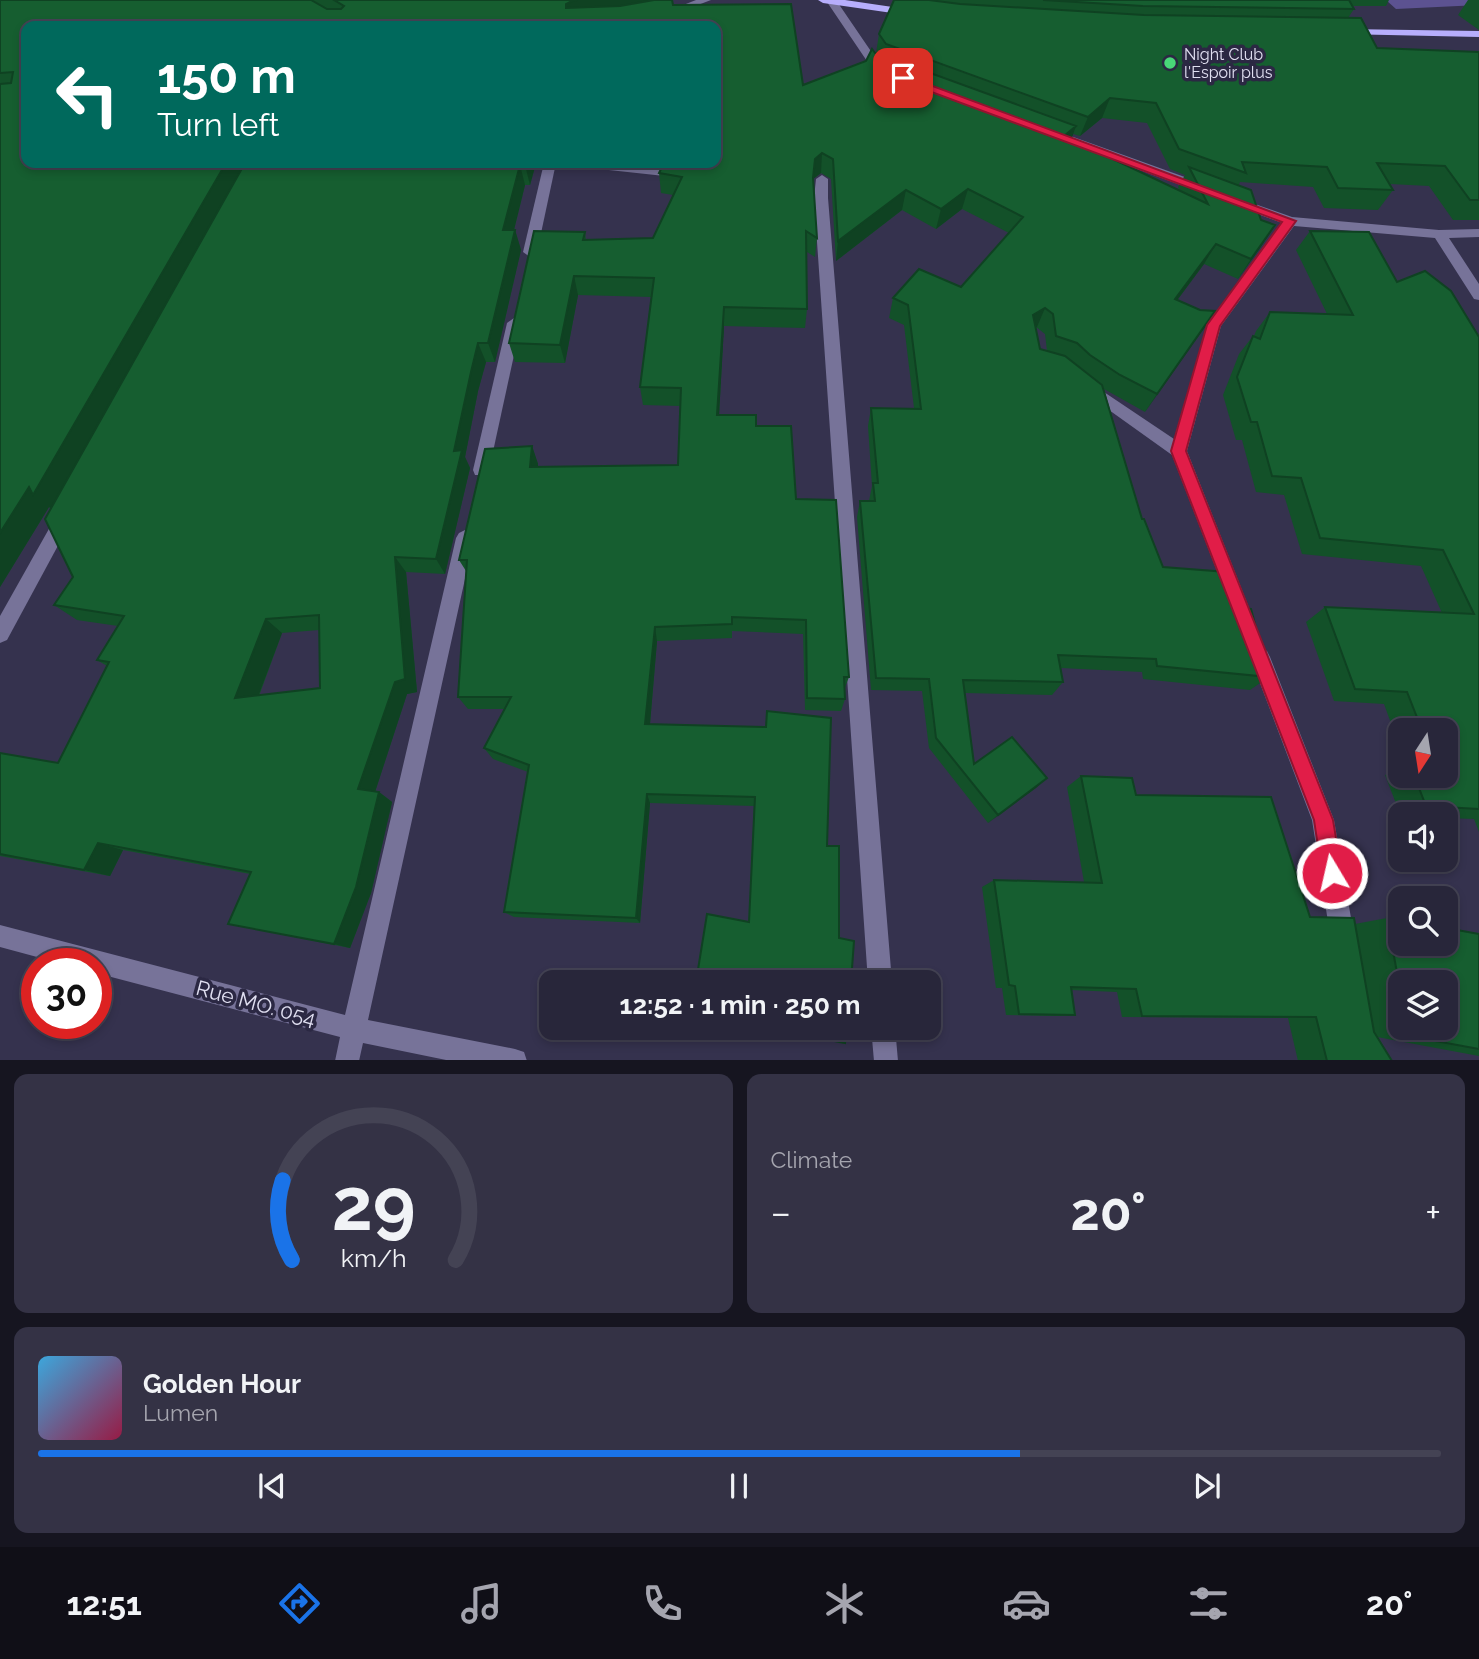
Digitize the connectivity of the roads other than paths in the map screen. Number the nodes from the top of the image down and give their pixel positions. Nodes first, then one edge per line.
1 (706, 0) edge
2 (827, 1) edge
3 (659, 13) edge
4 (928, 15) edge
5 (1328, 32) edge
6 (1479, 34) edge
7 (890, 73) edge
8 (1045, 130) edge
9 (549, 168) edge
10 (625, 168) edge
11 (687, 175) edge
12 (822, 179) dead end
13 (1212, 192) edge
14 (1225, 197) edge
15 (1290, 221) junction
16 (1479, 233) edge
17 (1439, 234) junction
18 (526, 271) edge
19 (1479, 295) edge
20 (520, 298) edge
21 (1074, 380) edge
22 (1178, 451) junction
23 (477, 488) edge
24 (73, 501) edge
25 (471, 515) edge
26 (0, 634) edge
27 (0, 936) edge
28 (1347, 966) edge
29 (879, 970) edge
30 (354, 1029) junction
31 (884, 1040) edge
32 (347, 1060) edge
33 (515, 1060) edge
34 (886, 1060) edge

1 - 3 street
2 - 4 main road
2 - 7 street
5 - 6 main road
8 - 13 street
9 - 18 street
10 - 11 street
12 - 29 street
14 - 15 street
15 - 17 street
15 - 22 street
16 - 17 street
17 - 19 street
20 - 23 street
21 - 22 street
22 - 28 street
24 - 26 street
25 - 30 street
27 - 30 street, Rue MO. 054
30 - 32 street
30 - 33 street, Rue MO. 054
31 - 34 street

